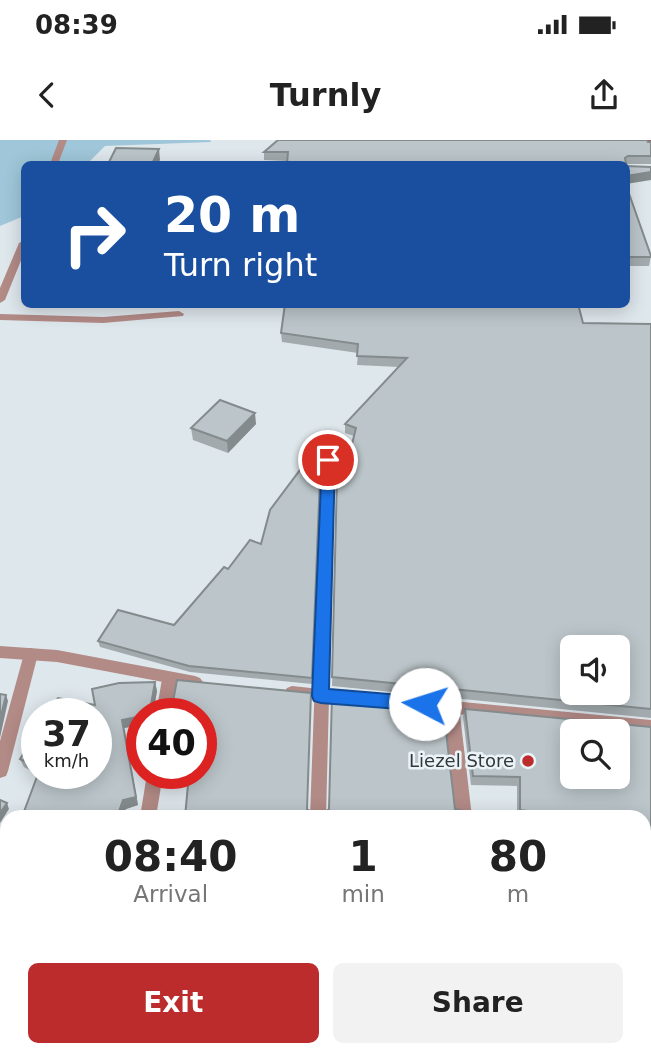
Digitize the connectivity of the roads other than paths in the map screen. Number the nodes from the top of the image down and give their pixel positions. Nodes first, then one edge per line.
1 (63, 140) edge
2 (648, 140) edge
3 (651, 147) edge
4 (55, 161) edge
5 (21, 250) edge
6 (0, 300) edge
7 (179, 314) dead end
8 (0, 317) edge
9 (328, 460) dead end
10 (0, 652) edge
11 (31, 654) junction
12 (170, 679) junction
13 (211, 684) edge
14 (279, 691) edge
15 (321, 696) junction
16 (167, 698) edge
17 (451, 706) junction
18 (651, 727) edge
19 (0, 771) edge
20 (153, 789) edge
21 (149, 810) edge
22 (318, 810) edge
23 (463, 810) edge

1 - 4 street
2 - 3 main road
5 - 6 street
7 - 8 street
9 - 15 street
10 - 11 street
11 - 12 street
11 - 19 street
12 - 13 street
12 - 16 street
14 - 15 street
15 - 17 street
15 - 22 street
17 - 18 street
17 - 23 street
20 - 21 street

